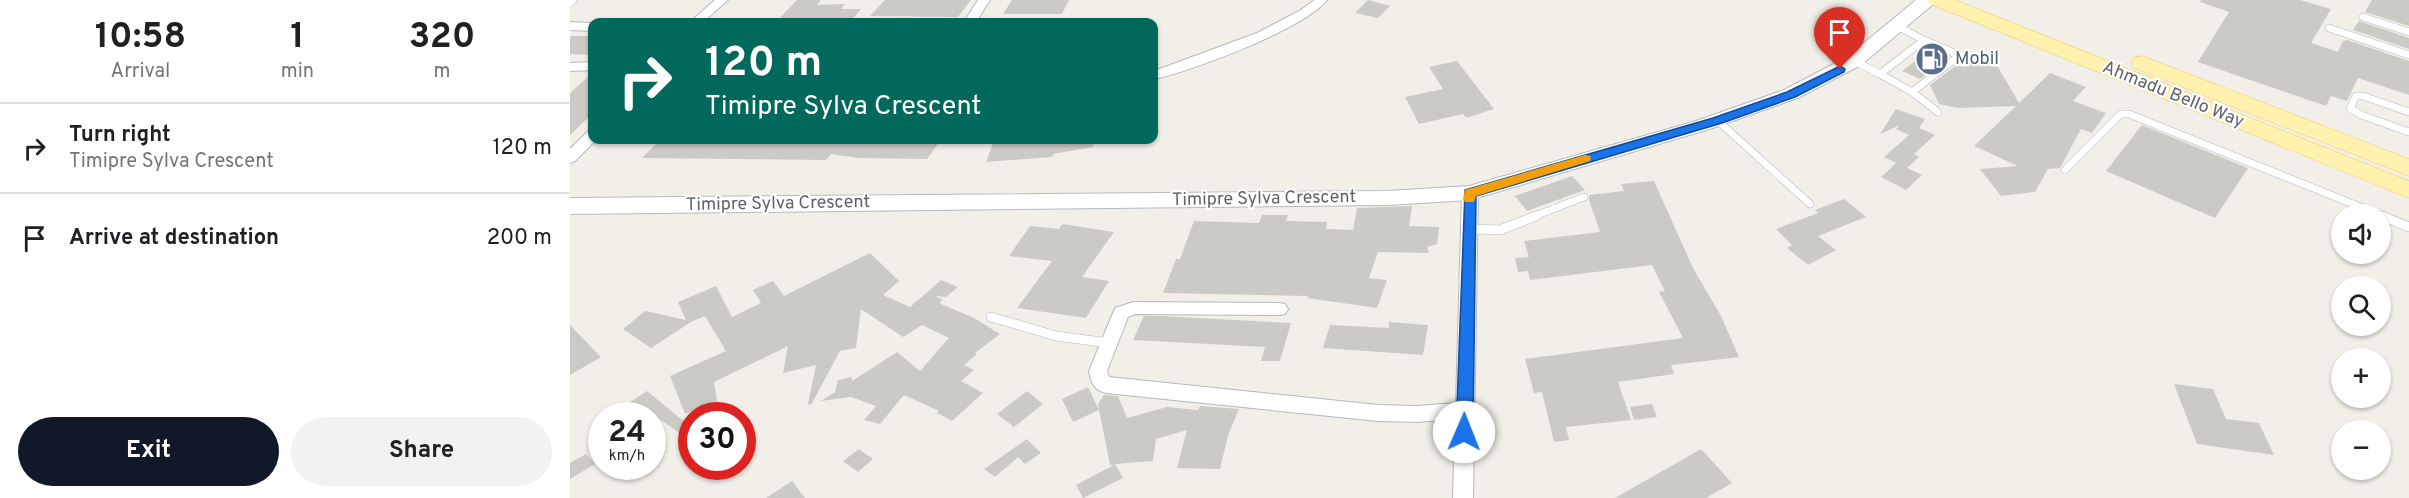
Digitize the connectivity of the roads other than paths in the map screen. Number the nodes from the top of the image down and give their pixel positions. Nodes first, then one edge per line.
1 (722, 0) edge
2 (984, 0) edge
3 (1321, 0) edge
4 (1937, 0) edge
5 (1984, 0) edge
6 (1919, 3) edge
7 (701, 18) edge
8 (973, 18) edge
9 (2363, 18) dead end
10 (570, 26) edge
11 (1897, 26) junction
12 (588, 27) edge
13 (2329, 28) dead end
14 (2409, 32) edge
15 (1924, 40) junction
16 (2409, 55) edge
17 (1854, 61) junction
18 (1158, 74) edge
19 (1880, 74) junction
20 (1912, 92) junction
21 (1938, 112) dead end
22 (2409, 112) edge
23 (1718, 121) junction
24 (2409, 132) edge
25 (588, 139) edge
26 (570, 158) edge
27 (2409, 168) edge
28 (2065, 170) dead end
29 (2409, 190) edge
30 (1470, 193) junction
31 (1584, 197) dead end
32 (1810, 204) dead end
33 (2352, 204) edge
34 (571, 208) edge
35 (2391, 220) edge
36 (1469, 222) junction
37 (2409, 227) edge
38 (1279, 309) dead end
39 (991, 317) dead end
40 (1109, 343) junction
41 (1465, 410) junction
42 (1463, 498) edge

1 - 7 street
2 - 8 street
3 - 18 street
4 - 29 main road, Ahmadu Bello Way
5 - 27 main road, Ahmadu Bello Way
6 - 11 street, Timipre Sylva Crescent
9 - 14 lane
10 - 12 street
11 - 15 lane
11 - 17 street, Timipre Sylva Crescent
13 - 16 lane
15 - 19 lane
15 - 20 lane
17 - 19 lane
17 - 23 street, Timipre Sylva Crescent
19 - 20 lane
20 - 21 lane
22 - 24 lane
23 - 30 street, Timipre Sylva Crescent
23 - 32 lane
25 - 26 street
28 - 33 lane
30 - 34 street, Timipre Sylva Crescent
30 - 36 street
31 - 36 lane
35 - 37 lane
36 - 41 street
38 - 40 street
39 - 40 lane
40 - 41 street
41 - 42 street

